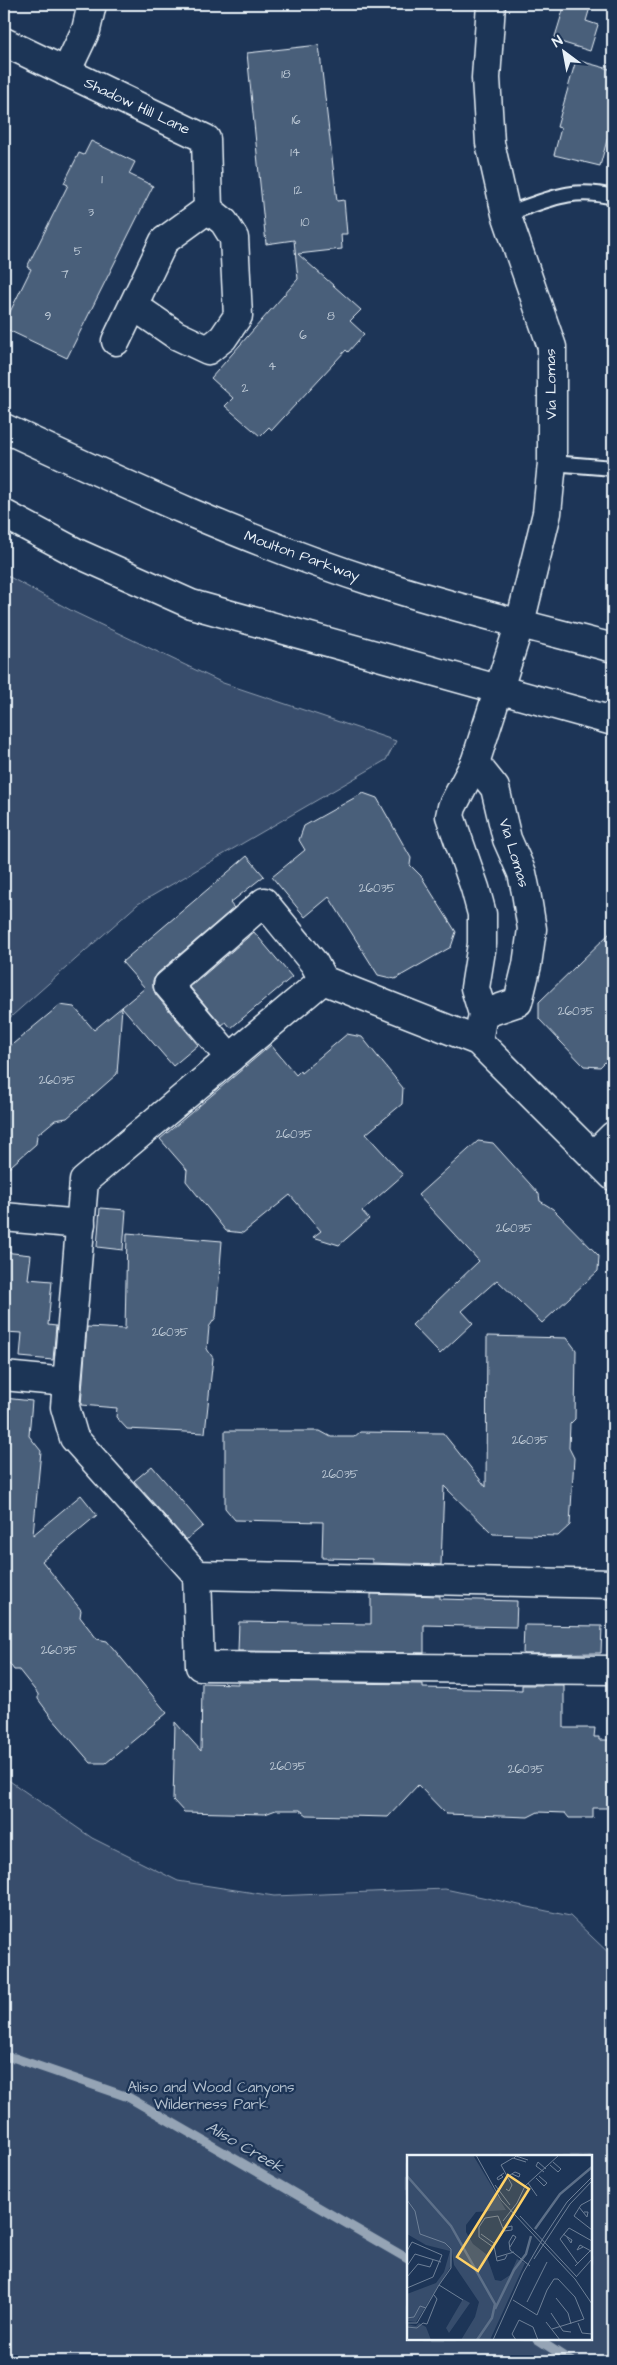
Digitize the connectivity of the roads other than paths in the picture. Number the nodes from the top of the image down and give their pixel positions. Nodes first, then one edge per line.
1 (92, 4) edge
2 (491, 4) edge
3 (4, 42) edge
4 (66, 72) junction
5 (613, 197) edge
6 (208, 210) junction
7 (506, 214) junction
8 (134, 306) junction
9 (116, 341) dead end
10 (4, 428) edge
11 (552, 463) junction
12 (613, 468) edge
13 (4, 514) edge
14 (520, 623) junction
15 (613, 648) edge
16 (499, 689) junction
17 (613, 721) edge
18 (475, 763) junction
19 (322, 980) junction
20 (483, 1014) junction
21 (478, 1041) junction
22 (230, 1058) junction
23 (613, 1136) edge
24 (593, 1156) junction
25 (613, 1176) edge
26 (4, 1217) edge
27 (81, 1224) junction
28 (4, 1376) edge
29 (67, 1382) junction
30 (197, 1575) junction
31 (613, 1584) edge
32 (613, 1670) edge

1 - 4 street
2 - 7 street, Via Lomas
3 - 4 street, Shadow Hill Lane
4 - 6 street, Shadow Hill Lane
5 - 7 lane
6 - 8 street
6 - 8 street
7 - 11 street, Via Lomas
8 - 9 street
10 - 14 street, Moulton Parkway
11 - 12 lane
11 - 14 street, Via Lomas
13 - 16 street
14 - 15 street, Moulton Parkway
14 - 16 street, Via Lomas
16 - 17 street
16 - 18 street, Via Lomas
18 - 20 street, Via Lomas
18 - 20 street, Via Lomas
19 - 21 street
19 - 22 street
19 - 22 street
20 - 21 street, Via Lomas
21 - 24 street
22 - 27 street
23 - 24 street
24 - 25 street
26 - 27 street
27 - 29 street
28 - 29 street
29 - 30 street
30 - 31 street
30 - 32 street

